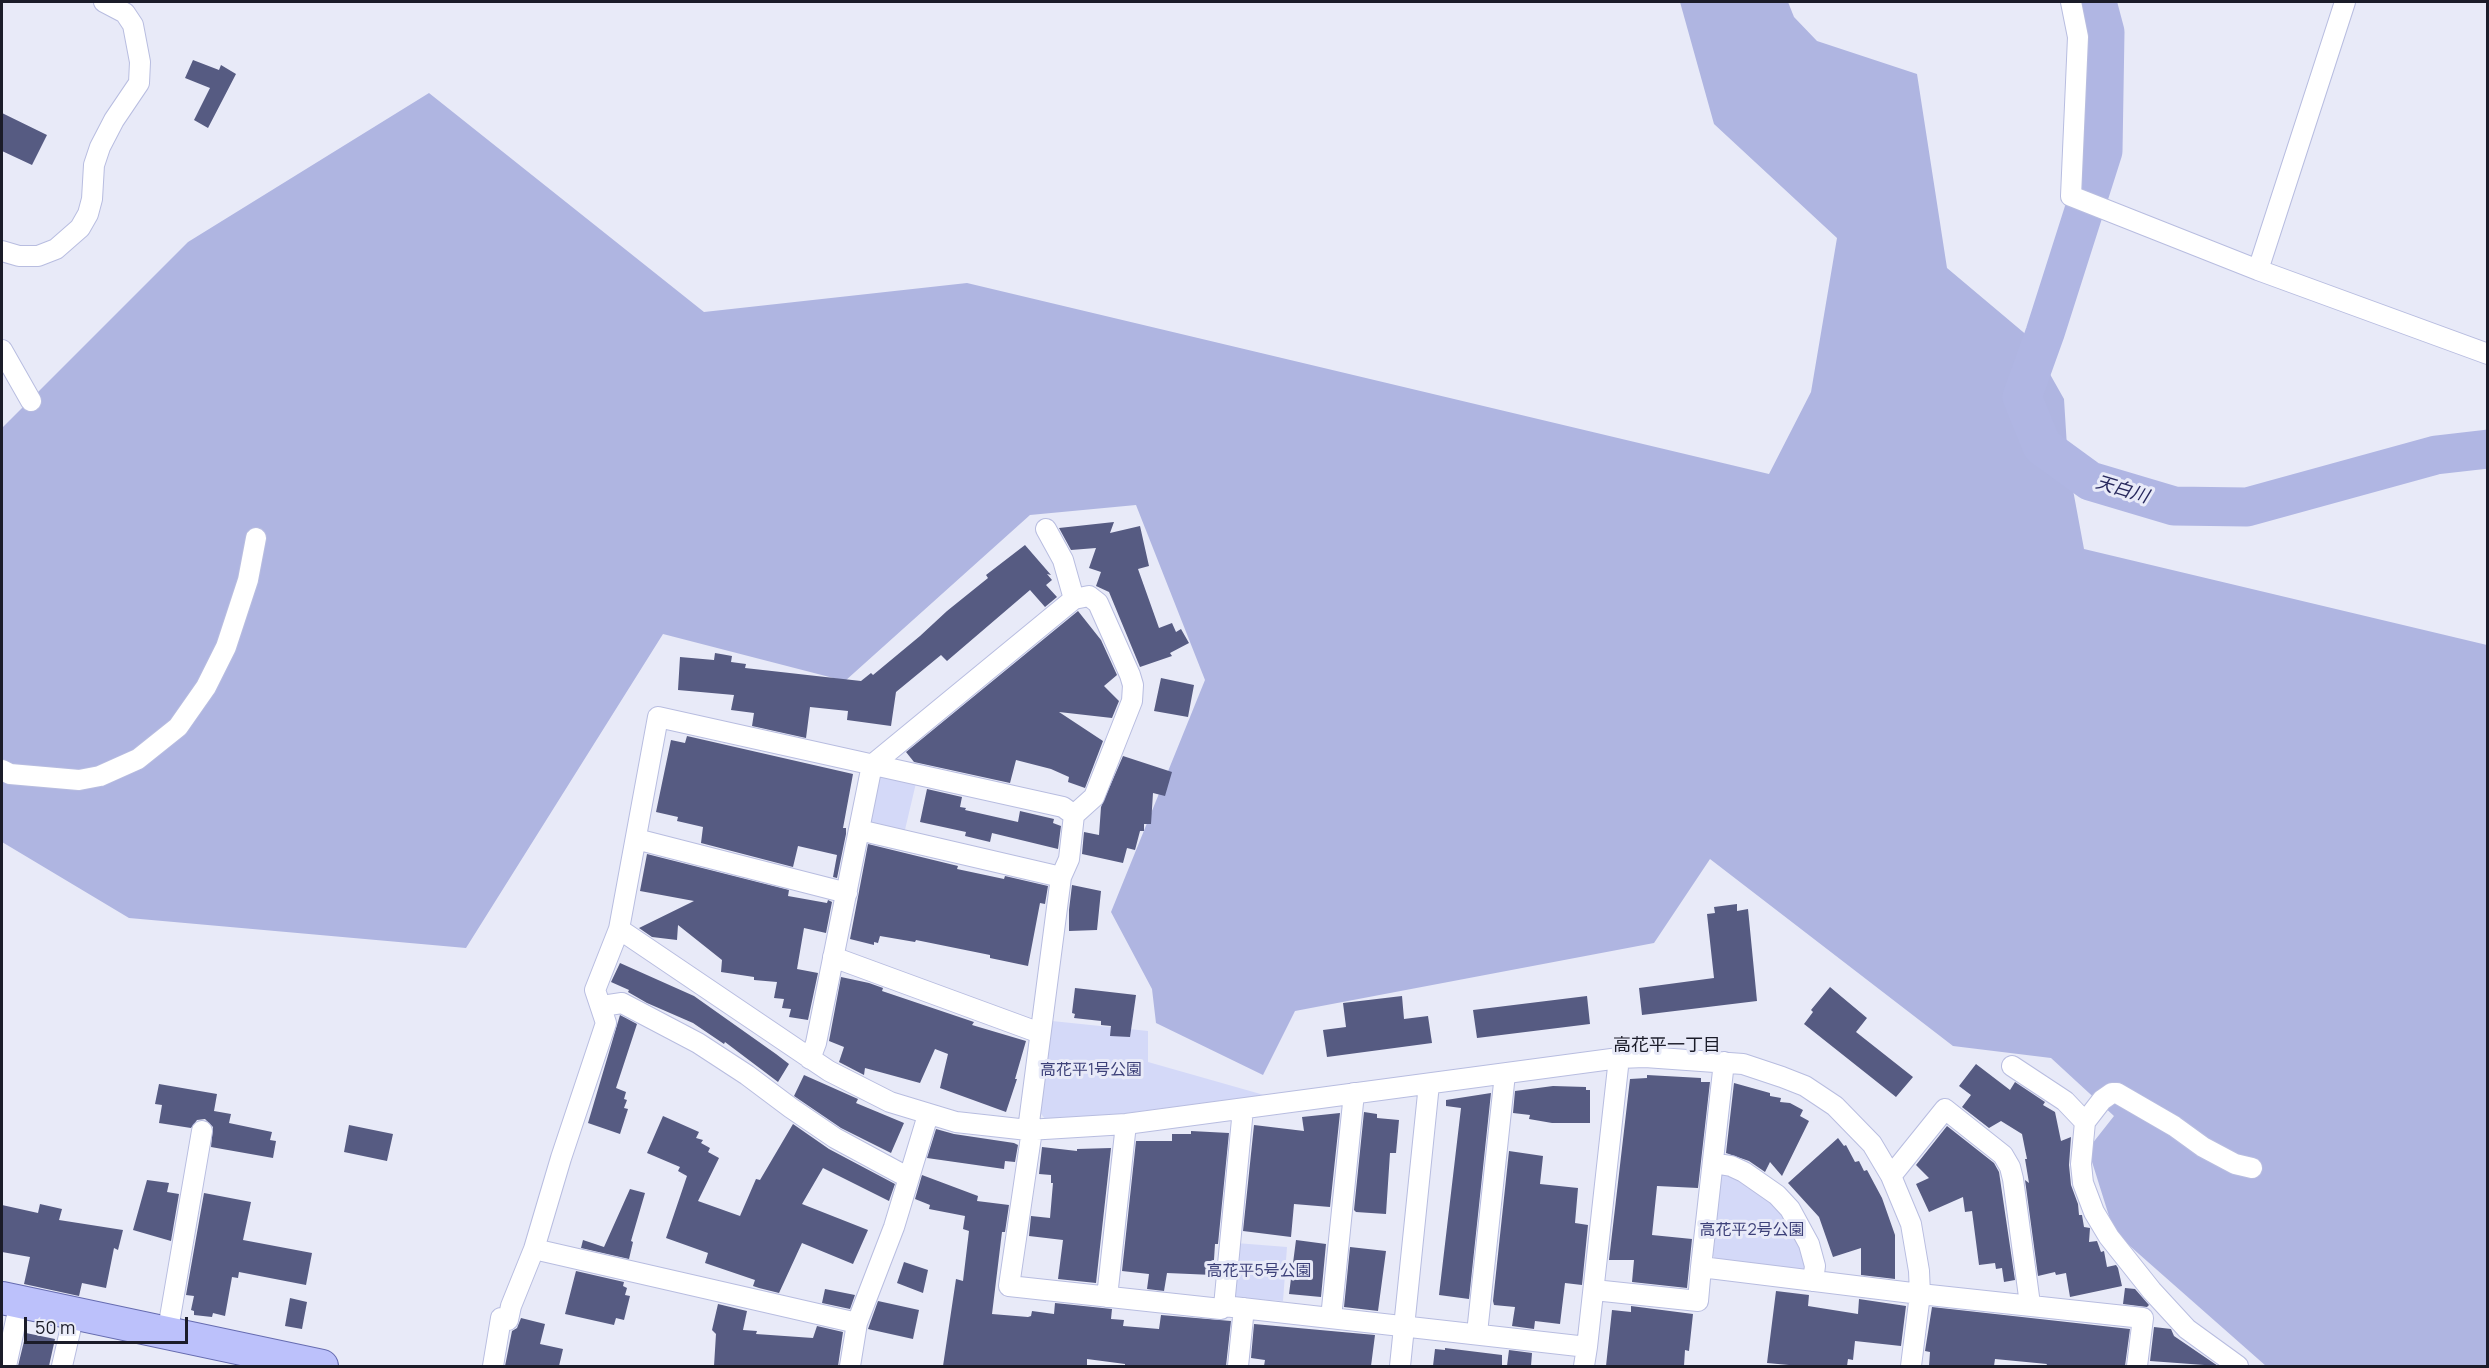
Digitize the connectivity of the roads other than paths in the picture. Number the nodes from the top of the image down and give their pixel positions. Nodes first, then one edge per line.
1 (104, 2) edge
2 (2071, 2) edge
3 (2345, 2) edge
4 (2, 251) edge
5 (2258, 270) junction
6 (2, 350) edge
7 (2487, 354) edge
8 (31, 401) dead end
9 (1046, 529) dead end
10 (256, 538) dead end
11 (1074, 599) junction
12 (872, 765) junction
13 (2, 770) edge
14 (1074, 815) junction
15 (860, 830) junction
16 (636, 839) junction
17 (1061, 876) junction
18 (847, 893) junction
19 (619, 929) junction
20 (833, 957) junction
21 (602, 1006) junction
22 (1040, 1033) junction
23 (1619, 1058) junction
24 (810, 1059) junction
25 (1724, 1062) junction
26 (2012, 1066) dead end
27 (1505, 1074) junction
28 (1429, 1084) junction
29 (1354, 1093) junction
30 (1243, 1110) junction
31 (928, 1115) junction
32 (2085, 1122) junction
33 (1126, 1124) junction
34 (1030, 1130) junction
35 (202, 1131) dead end
36 (1713, 1163) junction
37 (2252, 1168) dead end
38 (1891, 1176) junction
39 (909, 1178) junction
40 (534, 1248) junction
41 (1701, 1267) junction
42 (1813, 1281) junction
43 (1594, 1290) junction
44 (1920, 1294) junction
45 (1107, 1297) junction
46 (11, 1300) edge
47 (2030, 1304) junction
48 (1224, 1306) junction
49 (1244, 1308) junction
50 (74, 1314) junction
51 (1331, 1317) junction
52 (857, 1323) junction
53 (1405, 1325) junction
54 (1477, 1333) junction
55 (167, 1335) junction
56 (1586, 1357) edge
57 (6, 1366) edge
58 (62, 1366) edge
59 (322, 1366) edge
60 (493, 1366) edge
61 (850, 1366) edge
62 (1238, 1366) edge
63 (1400, 1366) edge
64 (1911, 1366) edge
65 (2137, 1366) edge
66 (2238, 1366) edge

1 - 4 street
2 - 5 street
3 - 5 street
5 - 7 street
6 - 8 street
9 - 11 street
10 - 13 street
11 - 12 street
11 - 14 street
12 - 14 street
12 - 15 street
12 - 16 street
14 - 17 street
15 - 17 street
15 - 18 street
16 - 18 street
16 - 19 street
17 - 22 street
18 - 20 street
19 - 21 street
19 - 24 street
20 - 22 street
20 - 24 street
21 - 39 street
21 - 40 street
22 - 34 street
23 - 25 street
23 - 27 street
23 - 43 street
24 - 31 street
25 - 36 street
25 - 38 street
26 - 32 street
27 - 28 street
27 - 54 street
28 - 29 street
28 - 53 street
29 - 30 street
29 - 51 street
30 - 33 street
30 - 48 street
31 - 34 street
31 - 39 street
32 - 37 street
32 - 66 street
33 - 34 street
33 - 45 street
34 - 45 street
35 - 55 street
36 - 41 street
36 - 42 street
38 - 44 street
38 - 47 street
39 - 52 street
40 - 52 street
40 - 60 street
41 - 42 street
41 - 43 street
42 - 44 street
43 - 56 street
44 - 47 street
44 - 64 street
45 - 48 street
46 - 50 main road
46 - 57 street
47 - 65 street
48 - 49 street
49 - 51 street
49 - 62 street
50 - 55 main road
50 - 58 street
51 - 53 street
52 - 61 street
53 - 54 street
53 - 63 street
54 - 56 street
55 - 59 main road

